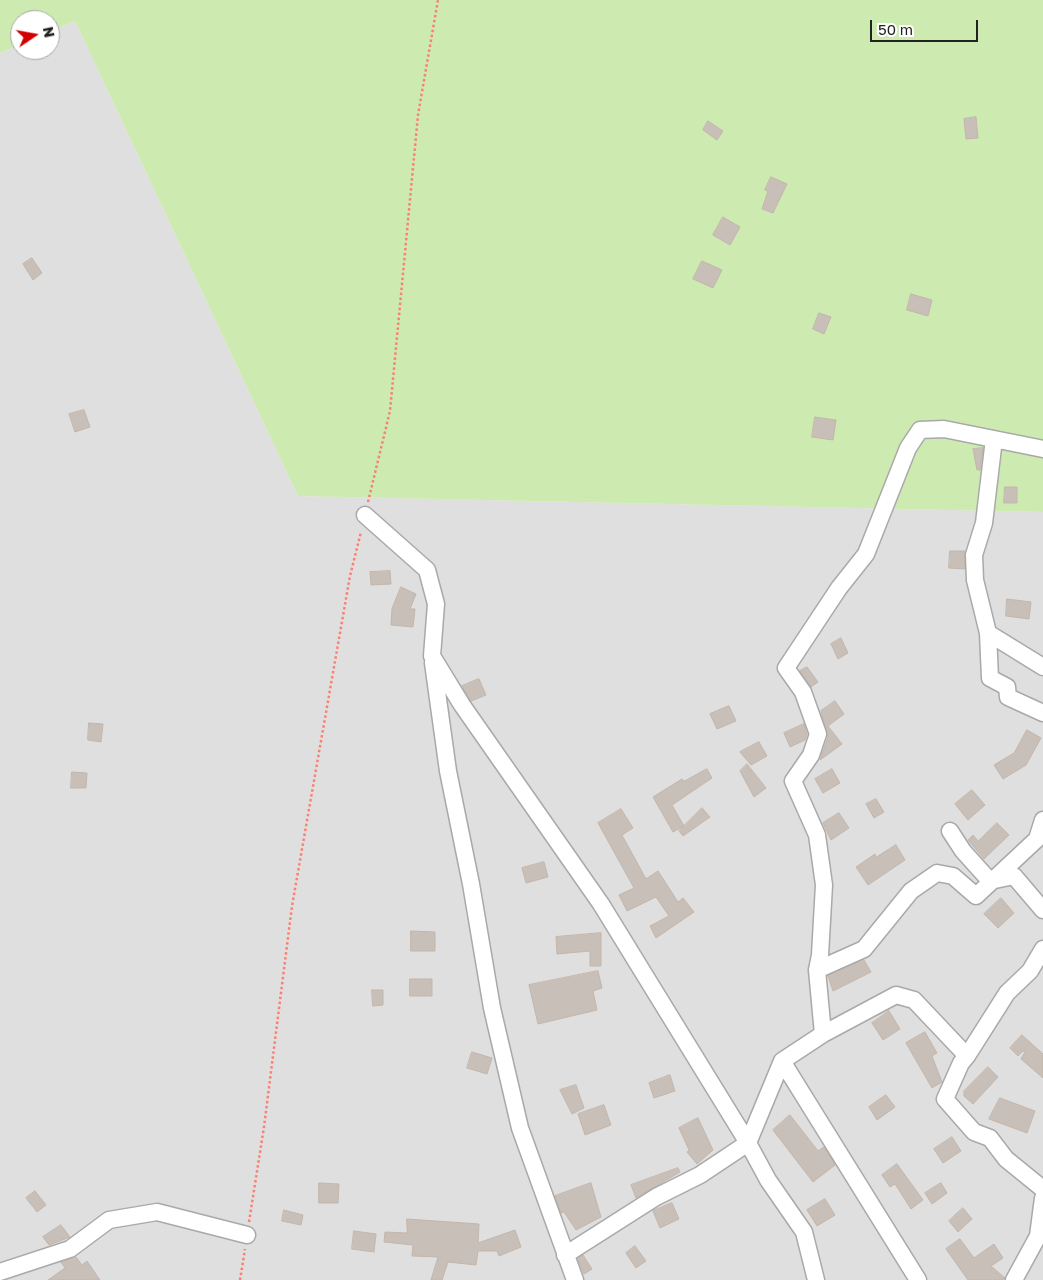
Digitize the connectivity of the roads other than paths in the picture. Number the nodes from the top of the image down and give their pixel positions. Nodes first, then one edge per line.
1 (994, 439) junction
2 (1043, 449) edge
3 (365, 515) road end
4 (988, 633) junction
5 (432, 656) junction
6 (1043, 667) edge
7 (1043, 713) edge
8 (1043, 820) edge
9 (950, 831) dead end
10 (990, 881) junction
11 (1043, 910) edge
12 (1043, 949) edge
13 (817, 970) junction
14 (823, 1034) junction
15 (967, 1056) junction
16 (782, 1061) junction
17 (748, 1143) junction
18 (1043, 1189) edge
19 (1043, 1198) edge
20 (247, 1235) road end
21 (565, 1255) junction
22 (0, 1272) edge
23 (575, 1280) edge
24 (816, 1280) edge
25 (918, 1280) edge
26 (1014, 1280) edge

1 - 2 street
1 - 4 street
1 - 13 street
3 - 5 street
4 - 6 street
4 - 7 street
5 - 17 street
5 - 21 street
8 - 10 street
9 - 10 street
10 - 11 street
10 - 13 street
12 - 15 street
13 - 14 street
14 - 15 street
14 - 16 street
15 - 18 street
16 - 17 street
16 - 25 street
17 - 21 street
17 - 24 street
19 - 26 street
20 - 22 street
21 - 23 street

